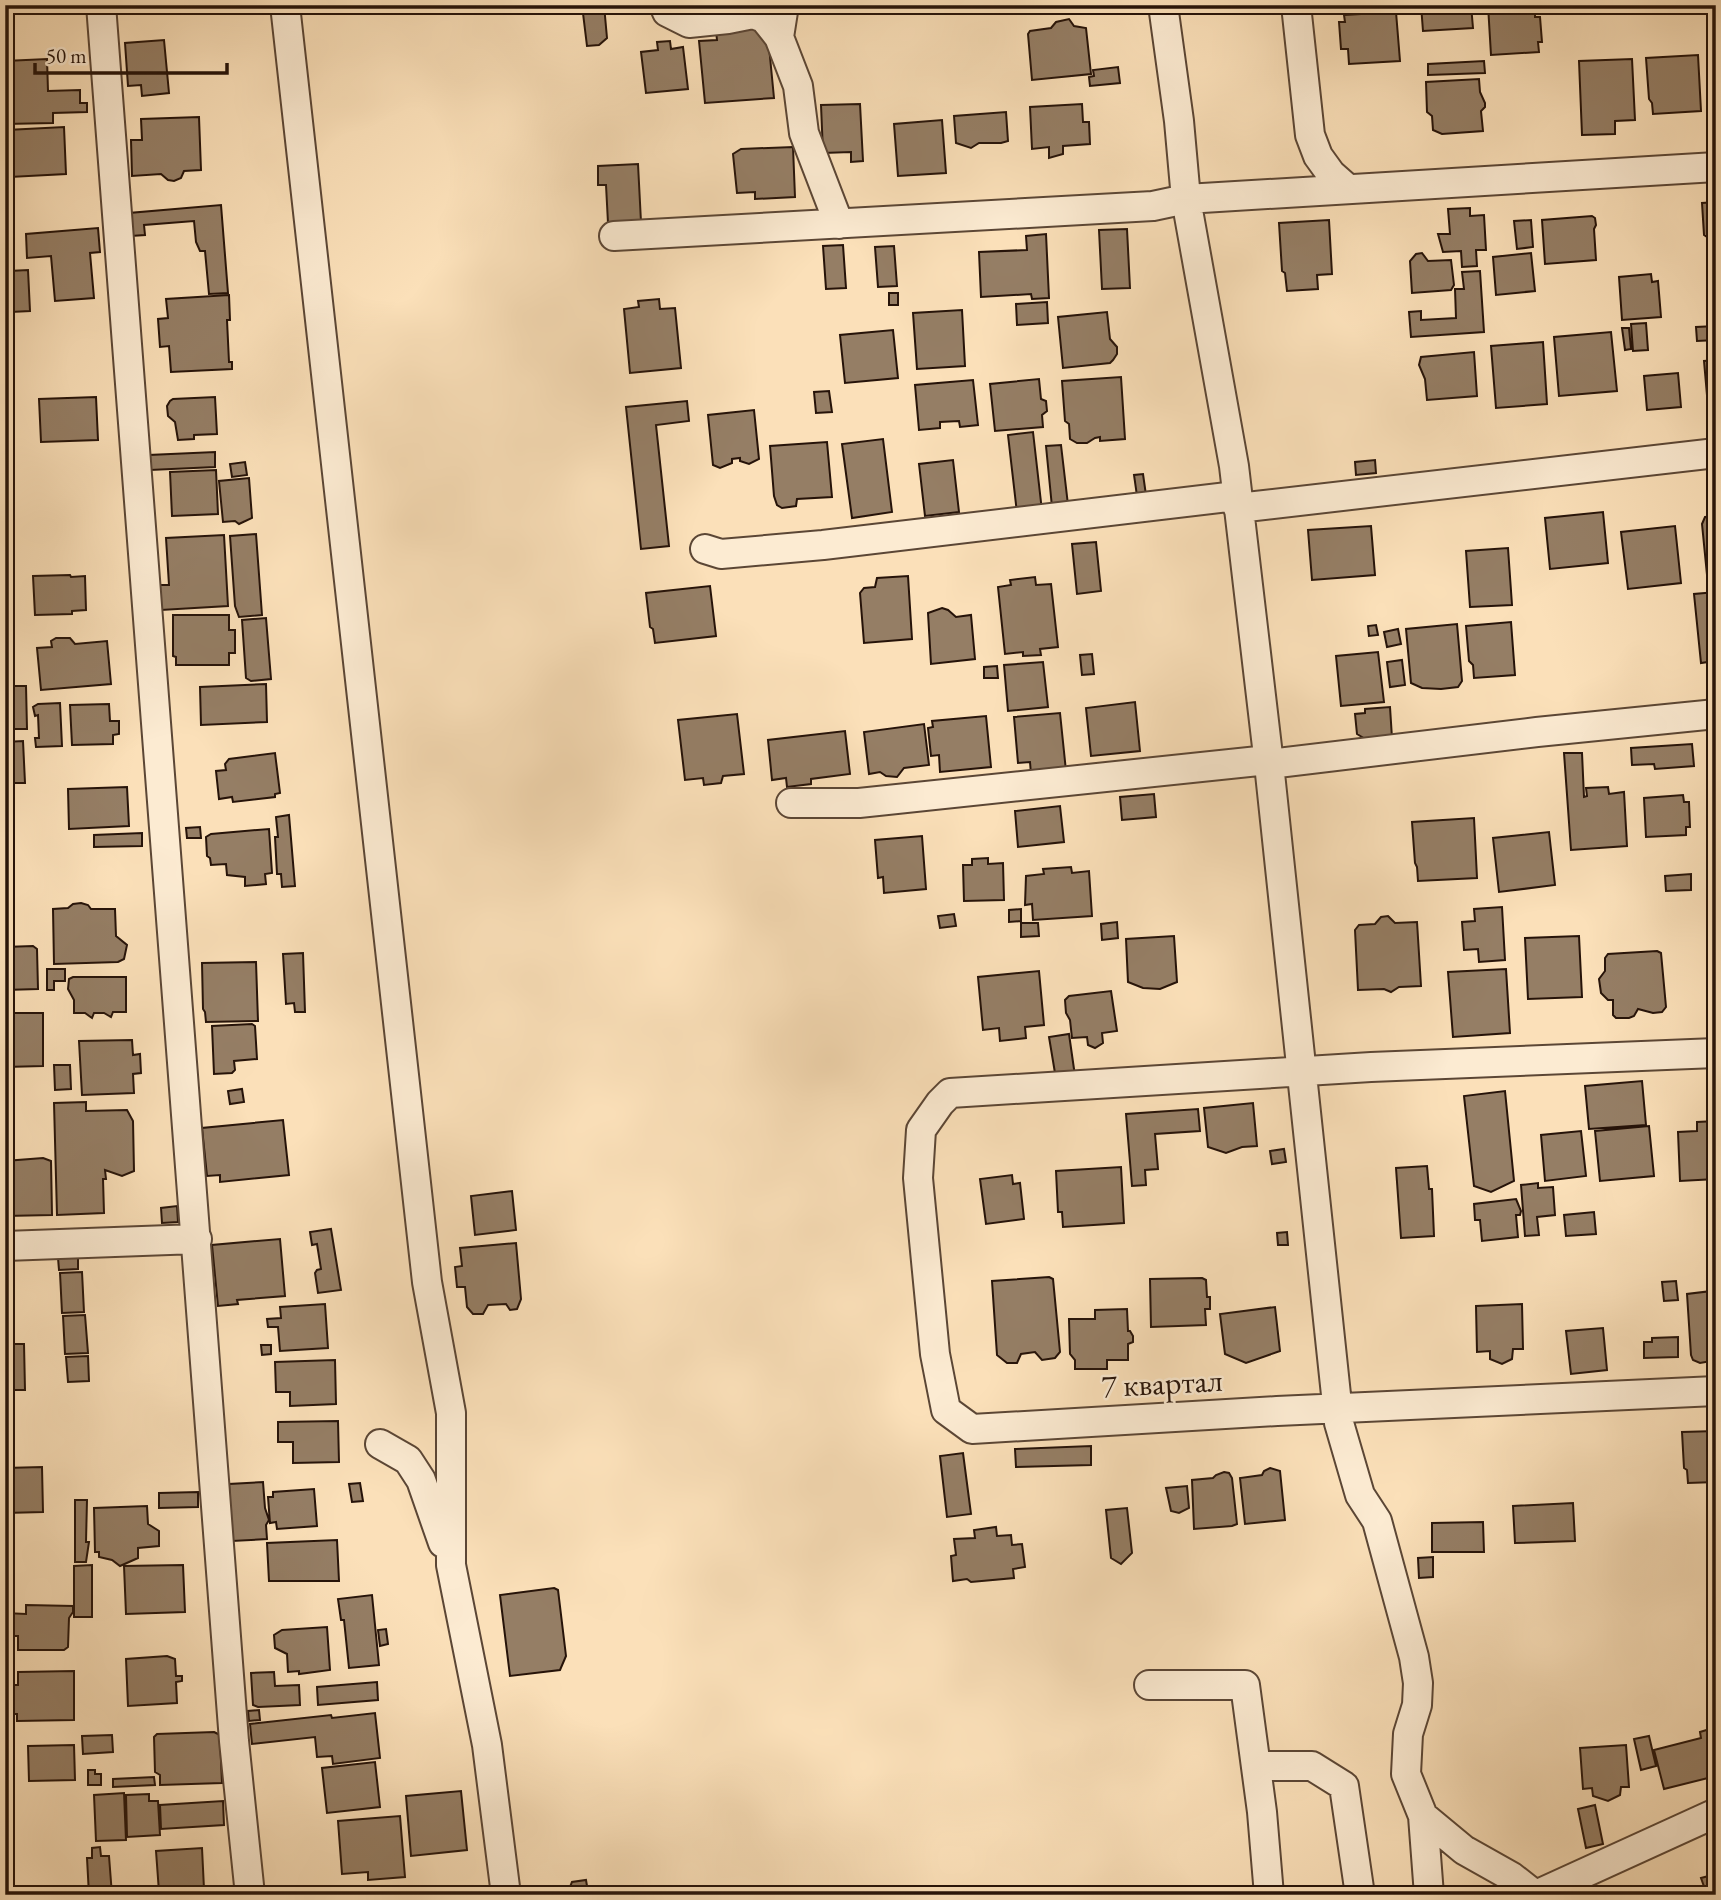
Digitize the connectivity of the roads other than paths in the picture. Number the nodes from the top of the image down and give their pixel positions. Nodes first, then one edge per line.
1 (101, 5) edge
2 (285, 5) edge
3 (664, 5) edge
4 (784, 5) edge
5 (1163, 5) edge
6 (1296, 5) edge
7 (779, 37) junction
8 (1716, 167) edge
9 (1348, 189) junction
10 (1186, 199) junction
11 (839, 224) junction
12 (614, 236) dead end
13 (1716, 453) edge
14 (1237, 502) junction
15 (705, 549) dead end
16 (1716, 714) edge
17 (1268, 762) junction
18 (790, 803) dead end
19 (1716, 1053) edge
20 (1302, 1072) junction
21 (197, 1239) junction
22 (5, 1247) edge
23 (1716, 1391) edge
24 (1338, 1408) junction
25 (380, 1444) dead end
26 (451, 1457) junction
27 (408, 1460) junction
28 (451, 1565) junction
29 (1149, 1685) dead end
30 (1256, 1766) junction
31 (1716, 1813) edge
32 (1423, 1816) junction
33 (250, 1895) edge
34 (506, 1895) edge
35 (1269, 1895) edge
36 (1360, 1895) edge
37 (1429, 1895) edge
38 (1535, 1895) edge

1 - 21 street
2 - 26 street
3 - 7 street
4 - 7 street
5 - 10 street
6 - 9 street
7 - 11 street
8 - 9 street
9 - 10 street
10 - 11 street
10 - 14 street
11 - 12 street
13 - 14 street
14 - 15 street
14 - 17 street
16 - 17 street
17 - 18 street
17 - 20 street
19 - 20 street
20 - 24 street
20 - 24 street, 7 квартал
21 - 22 street
21 - 33 street
23 - 24 street, 7 квартал
24 - 32 street
25 - 27 street
26 - 27 street
26 - 28 street
27 - 28 street
28 - 34 street
29 - 30 street
30 - 35 street
30 - 36 street
31 - 38 street
32 - 37 street
32 - 38 street

